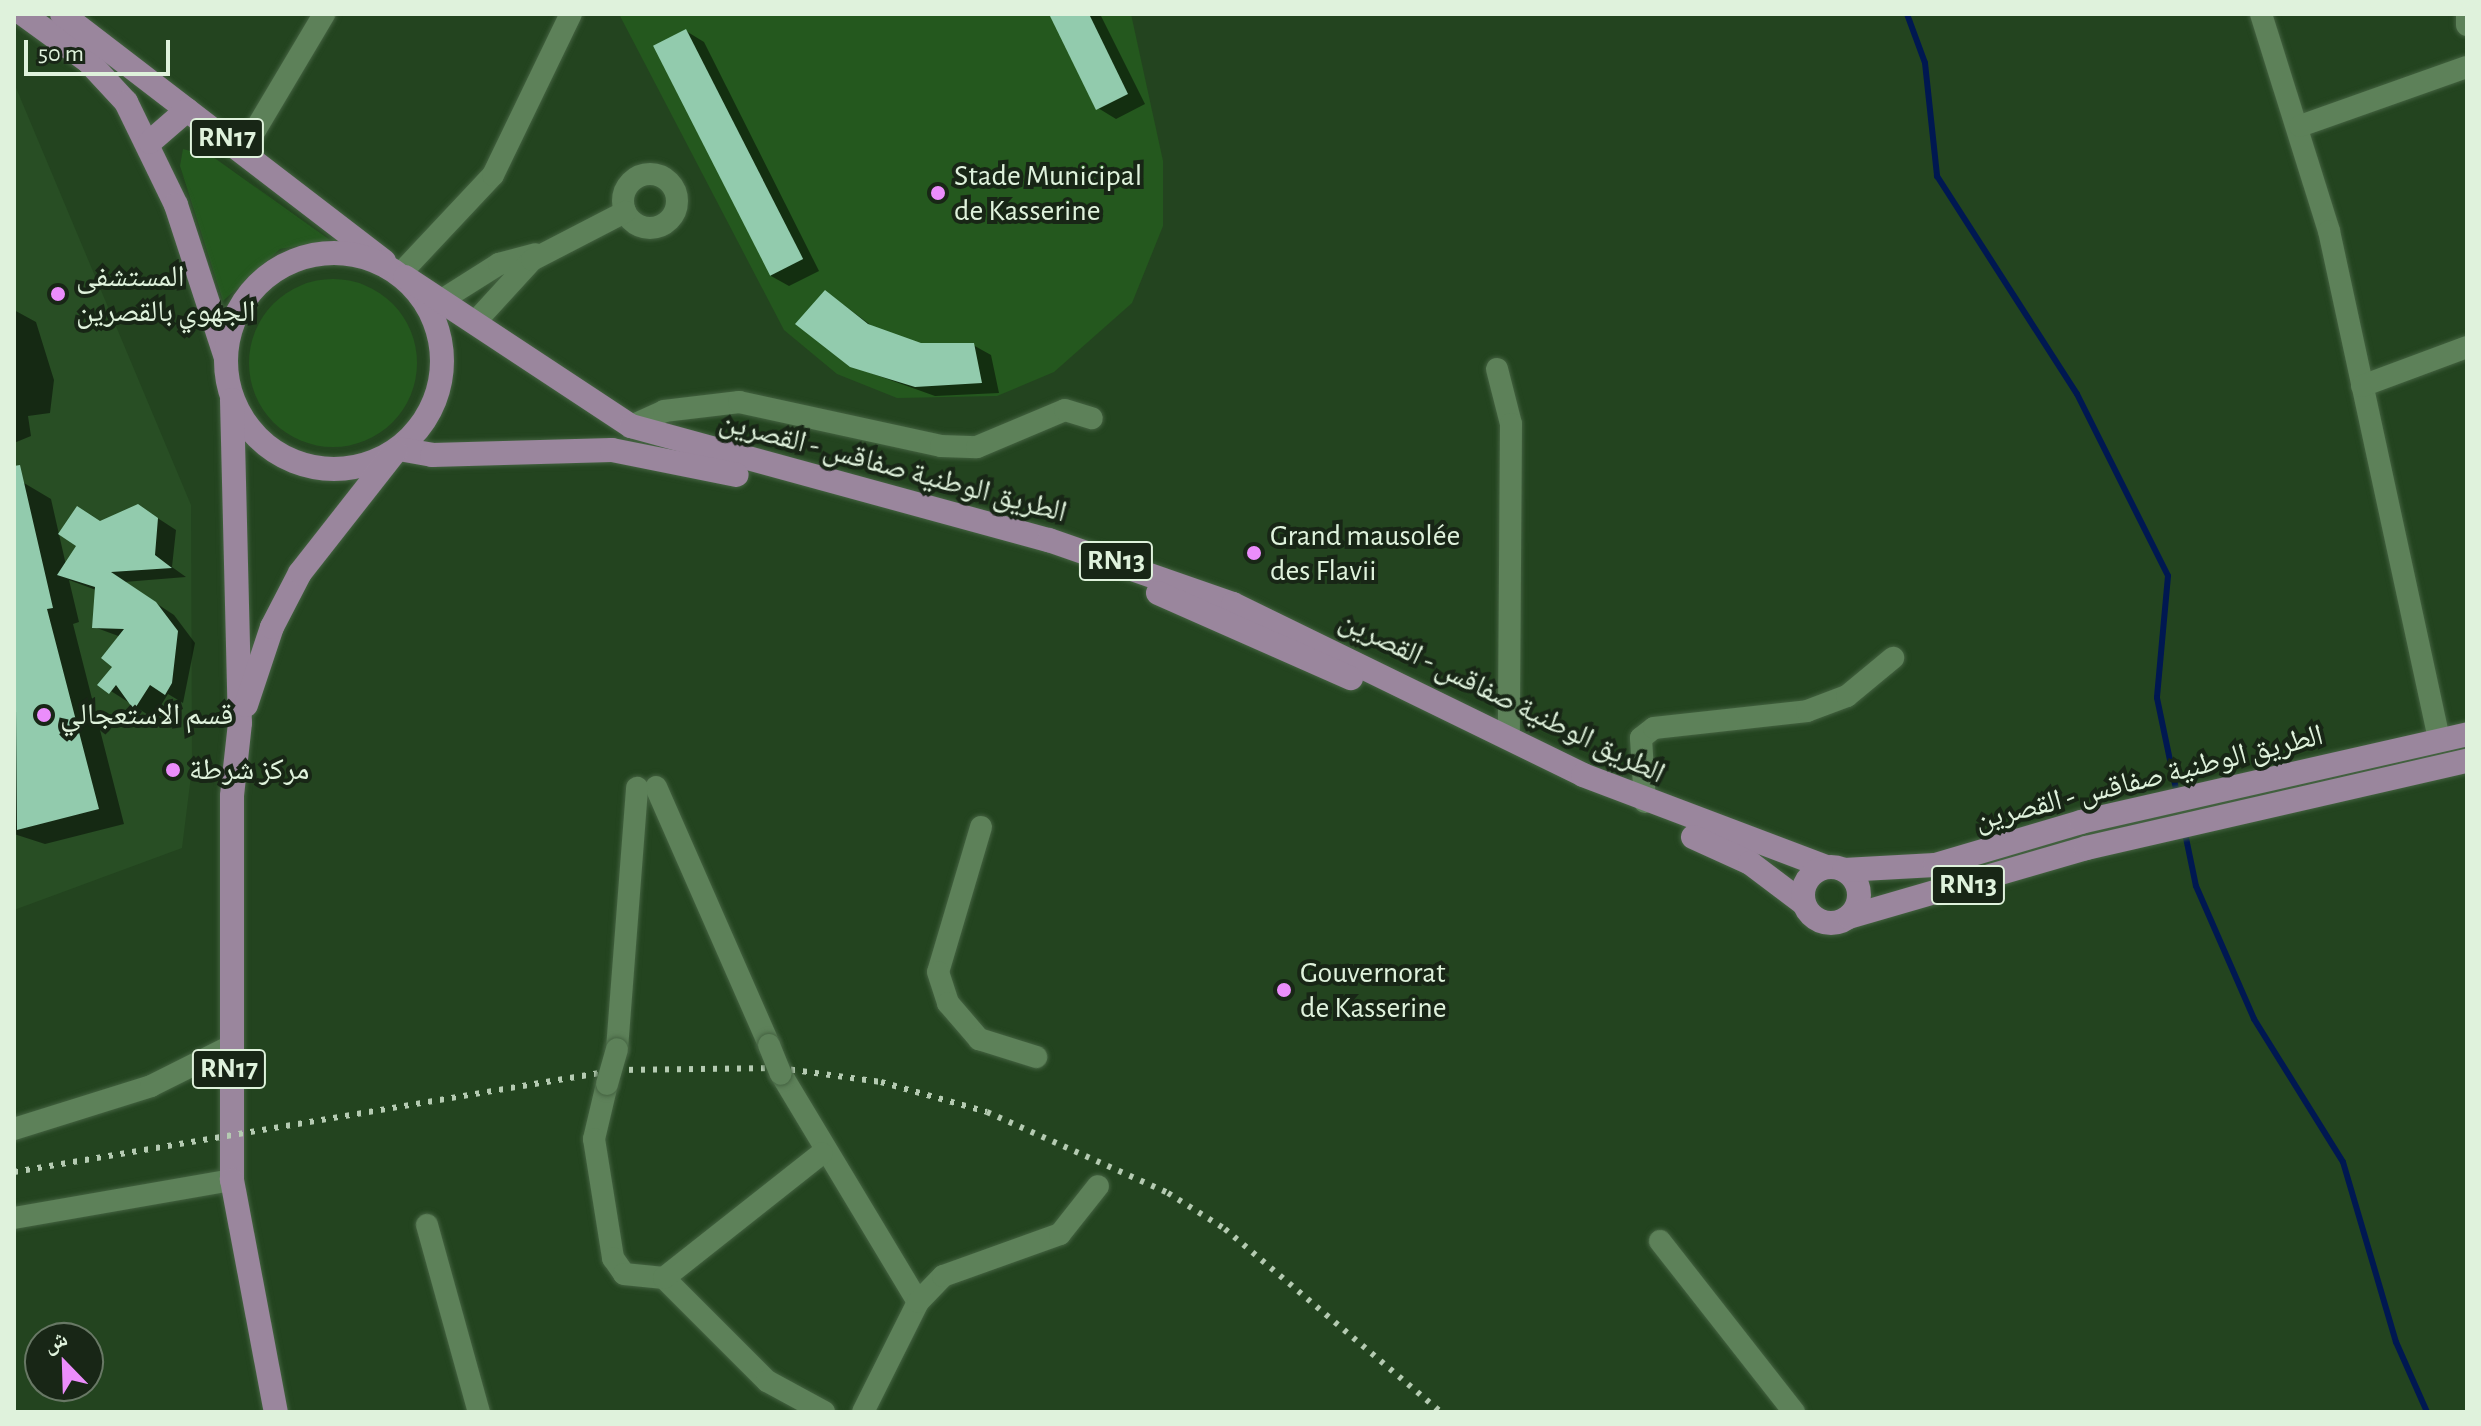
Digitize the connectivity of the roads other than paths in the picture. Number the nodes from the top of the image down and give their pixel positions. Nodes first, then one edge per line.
1 (23, 14) edge
2 (62, 14) edge
3 (324, 14) edge
4 (571, 14) edge
5 (2261, 14) edge
6 (2467, 14) edge
7 (2467, 25) edge
8 (2467, 67) edge
9 (187, 110) junction
10 (2300, 126) junction
11 (150, 142) junction
12 (244, 149) junction
13 (625, 212) dead end
14 (545, 253) junction
15 (398, 272) junction
16 (445, 298) junction
17 (477, 320) junction
18 (2467, 347) edge
19 (225, 355) junction
20 (1497, 369) dead end
21 (2362, 386) junction
22 (232, 400) junction
23 (1092, 418) dead end
24 (631, 426) junction
25 (397, 450) junction
26 (1893, 658) dead end
27 (240, 723) junction
28 (2467, 734) edge
29 (1509, 738) junction
30 (2439, 739) junction
31 (2467, 761) edge
32 (1645, 802) junction
33 (981, 827) dead end
34 (1835, 869) junction
35 (1803, 903) junction
36 (1849, 917) junction
37 (229, 1047) junction
38 (1036, 1057) dead end
39 (14, 1129) edge
40 (822, 1153) junction
41 (232, 1180) junction
42 (1098, 1186) dead end
43 (14, 1218) edge
44 (427, 1225) dead end
45 (1660, 1241) dead end
46 (664, 1278) junction
47 (918, 1302) junction
48 (276, 1412) edge
49 (479, 1412) edge
50 (824, 1412) edge
51 (863, 1412) edge
52 (1794, 1412) edge

1 - 11 main road, RN17
2 - 9 main road, RN17
3 - 12 street
4 - 15 street
5 - 10 street
6 - 7 street
8 - 10 street
9 - 11 main road
9 - 12 main road, RN17
10 - 21 street
11 - 19 main road, RN17
12 - 15 main road, RN17
13 - 14 street
14 - 16 street
14 - 17 street
15 - 16 main road, الطريق الوطنية صفاقس - القصرين / RN13
15 - 19 main road
15 - 25 main road
16 - 17 main road, الطريق الوطنية صفاقس - القصرين / RN13
17 - 24 main road, الطريق الوطنية صفاقس - القصرين / RN13
18 - 21 street
19 - 22 main road
20 - 29 street
21 - 30 street
22 - 25 main road
22 - 27 main road, RN17
23 - 24 street
24 - 29 main road, الطريق الوطنية صفاقس - القصرين / RN13
25 - 27 main road, RN17
25 - 35 main road, الطريق الوطنية صفاقس - القصرين / RN13
26 - 32 street
27 - 37 main road, RN17
28 - 30 main road, الطريق الوطنية صفاقس - القصرين / RN13
29 - 32 main road, الطريق الوطنية صفاقس - القصرين / RN13
30 - 34 main road, الطريق الوطنية صفاقس - القصرين / RN13
31 - 36 main road, الطريق الوطنية صفاقس - القصرين / RN13
32 - 34 main road, الطريق الوطنية صفاقس - القصرين / RN13
33 - 38 street
34 - 35 main road
34 - 36 main road
35 - 36 main road, RN13
37 - 39 street
37 - 41 main road, RN17
40 - 46 street
40 - 46 street, bridge
40 - 47 street
41 - 43 street
41 - 48 main road, RN17
42 - 47 street
44 - 49 street
45 - 52 street
46 - 50 street
47 - 51 street

